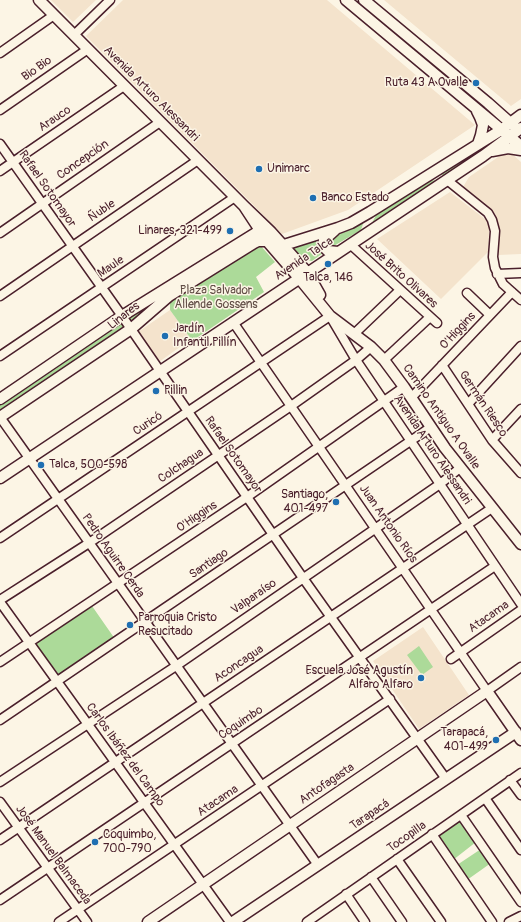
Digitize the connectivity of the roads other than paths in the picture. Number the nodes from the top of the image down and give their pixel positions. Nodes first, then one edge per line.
1 (39, 0) edge
2 (110, 0) edge
3 (346, 0) edge
4 (364, 0) edge
5 (54, 15) junction
6 (74, 35) junction
7 (88, 49) junction
8 (0, 53) edge
9 (124, 86) junction
10 (475, 108) junction
11 (0, 110) edge
12 (500, 113) junction
13 (521, 115) edge
14 (160, 122) junction
15 (518, 128) edge
16 (501, 130) junction
17 (510, 136) junction
18 (0, 144) edge
19 (478, 144) junction
20 (521, 146) edge
21 (521, 150) edge
22 (483, 156) junction
23 (198, 160) junction
24 (13, 162) junction
25 (0, 171) edge
26 (428, 175) junction
27 (446, 180) junction
28 (235, 197) junction
29 (42, 203) junction
30 (244, 206) junction
31 (338, 228) junction
32 (259, 231) junction
33 (0, 232) edge
34 (269, 237) junction
35 (350, 244) junction
36 (284, 245) junction
37 (73, 246) junction
38 (338, 252) junction
39 (521, 272) edge
40 (497, 274) junction
41 (303, 275) junction
42 (102, 288) junction
43 (400, 290) junction
44 (512, 292) junction
45 (467, 293) dead end
46 (0, 296) edge
47 (521, 300) edge
48 (328, 312) junction
49 (122, 316) junction
50 (490, 316) junction
51 (430, 317) junction
52 (233, 322) junction
53 (437, 323) dead end
54 (131, 329) junction
55 (354, 334) junction
56 (521, 346) edge
57 (371, 347) junction
58 (0, 356) edge
59 (356, 360) junction
60 (384, 360) junction
61 (261, 362) junction
62 (442, 365) junction
63 (160, 371) junction
64 (404, 387) junction
65 (412, 398) junction
66 (0, 399) edge
67 (384, 401) junction
68 (468, 404) junction
69 (291, 406) junction
70 (521, 409) edge
71 (188, 412) junction
72 (0, 417) edge
73 (430, 427) junction
74 (492, 440) junction
75 (411, 441) junction
76 (319, 447) junction
77 (219, 456) junction
78 (29, 458) junction
79 (460, 468) junction
80 (521, 472) edge
81 (0, 478) edge
82 (440, 484) junction
83 (346, 485) junction
84 (248, 497) junction
85 (58, 499) junction
86 (492, 508) junction
87 (467, 524) junction
88 (376, 529) junction
89 (273, 534) junction
90 (0, 538) edge
91 (89, 543) junction
92 (521, 544) edge
93 (495, 566) junction
94 (403, 568) junction
95 (303, 578) junction
96 (118, 584) junction
97 (0, 601) edge
98 (521, 604) edge
99 (431, 609) junction
100 (521, 610) edge
101 (331, 616) junction
102 (145, 621) junction
103 (29, 643) junction
104 (460, 652) junction
105 (360, 657) junction
106 (451, 658) dead end
107 (0, 662) edge
108 (176, 666) junction
109 (521, 667) edge
110 (57, 681) junction
111 (487, 691) junction
112 (390, 699) junction
113 (203, 703) junction
114 (0, 720) edge
115 (88, 725) junction
116 (519, 734) edge
117 (418, 738) junction
118 (232, 744) junction
119 (115, 762) junction
120 (521, 773) edge
121 (446, 779) junction
122 (510, 780) junction
123 (0, 782) edge
124 (261, 786) junction
125 (521, 796) edge
126 (485, 798) junction
127 (0, 802) edge
128 (144, 803) junction
129 (461, 815) junction
130 (290, 826) junction
131 (18, 828) junction
132 (432, 834) junction
133 (0, 840) edge
134 (174, 844) junction
135 (521, 850) edge
136 (397, 859) junction
137 (318, 865) junction
138 (48, 868) junction
139 (371, 877) junction
140 (203, 885) junction
141 (346, 894) junction
142 (0, 900) edge
143 (521, 902) edge
144 (78, 909) junction
145 (521, 916) edge
146 (363, 921) edge
147 (59, 922) edge
148 (87, 922) edge
149 (148, 922) edge
150 (232, 922) edge
151 (307, 922) edge
152 (402, 922) edge
153 (441, 922) edge
154 (492, 922) edge
155 (509, 922) edge

1 - 5 main road, Avenida Arturo Alessandri
2 - 6 street
3 - 10 main road
4 - 12 main road
5 - 6 main road, Avenida Arturo Alessandri
5 - 8 street
6 - 7 main road, Avenida Arturo Alessandri
7 - 9 main road, Avenida Arturo Alessandri
7 - 11 street, Bio Bio
9 - 14 main road, Avenida Arturo Alessandri
9 - 24 street, Arauco
10 - 16 main road
10 - 19 main road
12 - 13 main road
12 - 15 main road
13 - 15 main road, Avenida Talca
14 - 23 main road, Avenida Arturo Alessandri
14 - 29 street, Concepción
15 - 16 main road, Avenida Talca
15 - 17 main road, Avenida Talca
16 - 17 main road
16 - 19 main road, Avenida Talca
17 - 20 main road
17 - 22 main road, Avenida Talca
18 - 24 street, Rafael Sotomayor
19 - 26 main road, Avenida Talca
21 - 22 main road
22 - 27 main road, Avenida Talca
23 - 28 main road, Avenida Arturo Alessandri
23 - 37 street, Ñuble
24 - 25 street, Arauco
24 - 29 street, Rafael Sotomayor
26 - 27 main road
26 - 31 main road, Avenida Talca
27 - 35 main road, Avenida Talca
27 - 40 street
28 - 30 main road, Avenida Arturo Alessandri
28 - 42 street, Maule
29 - 33 street, Concepción
29 - 37 street, Rafael Sotomayor
30 - 32 main road, Avenida Arturo Alessandri
30 - 34 main road, Avenida Arturo Alessandri
31 - 36 main road, Avenida Talca
31 - 38 main road
32 - 34 main road
32 - 49 main road, Linares
34 - 36 main road, Avenida Arturo Alessandri
34 - 41 main road, Avenida Arturo Alessandri
34 - 54 main road, Linares
35 - 38 main road, Avenida Talca
35 - 43 street, José Brito Olivares
36 - 41 main road, Avenida Arturo Alessandri
37 - 42 street, Rafael Sotomayor
37 - 46 street, Ñuble
38 - 41 main road, Avenida Talca
39 - 40 street
40 - 44 street
41 - 48 main road, Avenida Arturo Alessandri
41 - 52 main road, Avenida Talca
42 - 49 street, Rafael Sotomayor
42 - 58 street, Maule
43 - 51 street, José Brito Olivares
43 - 55 street
44 - 47 street
44 - 50 street, O'Higgins
45 - 50 street, O'Higgins
48 - 55 main road, Camino Antiguo A Ovalle
48 - 59 street, Avenida Arturo Alessandri
48 - 61 street, Curicó
49 - 54 street, Rafael Sotomayor
49 - 66 main road, Linares
50 - 62 street, O'Higgins
51 - 53 street, José Brito Olivares
51 - 60 street
52 - 61 street, Juan Antonio Ríos
52 - 63 main road, Avenida Talca
54 - 63 street, Rafael Sotomayor
54 - 72 main road, Linares
55 - 57 main road, Camino Antiguo A Ovalle
56 - 68 street
57 - 59 street, Colchagua
57 - 60 main road, Camino Antiguo A Ovalle
59 - 67 street, Avenida Arturo Alessandri
59 - 69 street, Colchagua
60 - 64 main road, Camino Antiguo A Ovalle
61 - 69 street, Juan Antonio Ríos
61 - 71 street, Curicó
62 - 65 street, O'Higgins
62 - 68 street, Germán Riesco
63 - 71 street, Rafael Sotomayor
63 - 78 main road, Avenida Talca
64 - 65 main road, Camino Antiguo A Ovalle
64 - 67 street, O'Higgins
65 - 73 main road, Camino Antiguo A Ovalle
67 - 75 street, Avenida Arturo Alessandri
67 - 76 street, O'Higgins
68 - 74 street, Germán Riesco
69 - 76 street, Juan Antonio Ríos
69 - 77 street, Colchagua
70 - 74 street
71 - 77 street, Rafael Sotomayor
71 - 85 street, Curicó
72 - 78 street, Pedro Aguirre Cerda
73 - 75 street, Santiago
73 - 79 main road, Camino Antiguo A Ovalle
74 - 80 street, Germán Riesco
75 - 82 street, Avenida Arturo Alessandri
75 - 83 street, Santiago
76 - 83 street, Juan Antonio Ríos
76 - 84 street, O'Higgins
77 - 84 street, Rafael Sotomayor
77 - 91 street, Colchagua
78 - 81 main road, Avenida Talca
78 - 85 street, Pedro Aguirre Cerda
79 - 82 street, Valparaíso
79 - 86 main road, Camino Antiguo A Ovalle
82 - 87 street, Avenida Arturo Alessandri
82 - 88 street, Valparaíso
83 - 88 street, Juan Antonio Ríos
83 - 89 street, Santiago
84 - 89 street, Rafael Sotomayor
84 - 96 street, O'Higgins
85 - 90 street, Curicó
85 - 91 street, Pedro Aguirre Cerda
86 - 87 street, Aconcagua
86 - 92 main road, Camino Antiguo A Ovalle
87 - 93 street, Avenida Arturo Alessandri
87 - 94 street, Aconcagua
88 - 94 street, Juan Antonio Ríos
88 - 95 street, Valparaíso
89 - 95 street, Rafael Sotomayor
89 - 102 street, Santiago
91 - 96 street, Pedro Aguirre Cerda
91 - 97 street, Colchagua
93 - 98 street, Avenida Arturo Alessandri
93 - 99 street, Coquimbo
94 - 99 street, Juan Antonio Ríos
94 - 101 street, Aconcagua
95 - 101 street, Rafael Sotomayor
95 - 108 street, Valparaíso
96 - 102 street, Pedro Aguirre Cerda
96 - 103 street, O'Higgins
97 - 103 street, Carlos Ibáñez del Campo
99 - 104 street, Juan Antonio Ríos
99 - 105 street, Coquimbo
100 - 104 street, Atacama
101 - 105 street, Rafael Sotomayor
101 - 113 street, Aconcagua
102 - 108 street, Pedro Aguirre Cerda
102 - 110 street, Santiago
103 - 107 street, O'Higgins
103 - 110 street, Carlos Ibáñez del Campo
104 - 106 street, Atacama
104 - 111 street, Juan Antonio Ríos
105 - 112 street, Rafael Sotomayor
105 - 118 street, Coquimbo
108 - 113 street, Pedro Aguirre Cerda
108 - 115 street, Valparaíso
109 - 111 street, Antofagasta
110 - 114 street, Santiago
110 - 115 street, Carlos Ibáñez del Campo
111 - 116 main road, Juan Antonio Ríos
111 - 117 main road, Antofagasta
112 - 117 street, Rafael Sotomayor
112 - 124 street, Atacama
113 - 118 street, Pedro Aguirre Cerda
113 - 119 street, Aconcagua
115 - 119 street, Carlos Ibáñez del Campo
115 - 123 street, Valparaíso
116 - 121 main road, Tarapacá
117 - 121 street, Rafael Sotomayor
117 - 130 main road, Antofagasta
118 - 124 street, Pedro Aguirre Cerda
118 - 128 street, Coquimbo
119 - 128 street, Carlos Ibáñez del Campo
119 - 131 street, Aconcagua
120 - 122 street, Tocopilla
121 - 137 main road, Tarapacá
122 - 125 street
122 - 126 street, Tocopilla
124 - 130 street, Pedro Aguirre Cerda
124 - 134 street, Atacama
126 - 129 street, Tocopilla
126 - 135 street
127 - 131 street, José Manuel Balmaceda
128 - 134 street, Carlos Ibáñez del Campo
128 - 138 street, Coquimbo
129 - 132 street, Tocopilla
129 - 143 street
130 - 137 street, Pedro Aguirre Cerda
130 - 140 main road, Antofagasta
131 - 133 street, Aconcagua
131 - 138 street, José Manuel Balmaceda
132 - 136 street, Tocopilla
132 - 154 street
134 - 140 street, Carlos Ibáñez del Campo
134 - 144 street, Atacama
136 - 139 street, Tocopilla
136 - 153 street
137 - 150 main road, Tarapacá
138 - 142 street, Coquimbo
138 - 144 street, José Manuel Balmaceda
139 - 141 street, Tocopilla
139 - 152 street
140 - 149 main road, Antofagasta
140 - 150 street, Carlos Ibáñez del Campo
141 - 146 street
141 - 151 street, Tocopilla
144 - 147 street, Atacama
144 - 148 street, José Manuel Balmaceda
145 - 155 street

